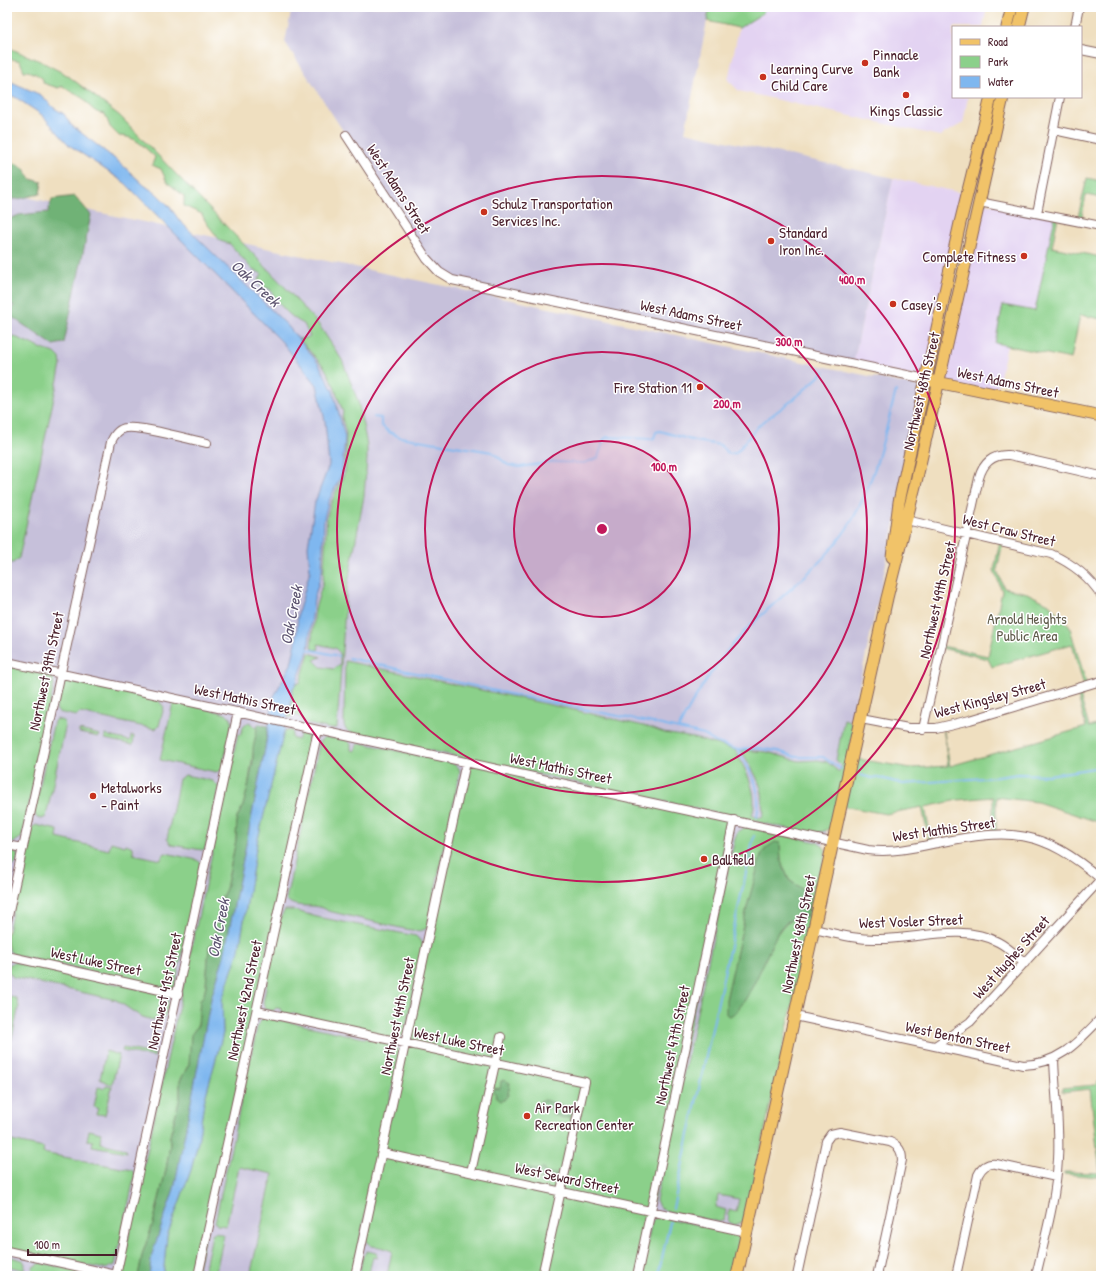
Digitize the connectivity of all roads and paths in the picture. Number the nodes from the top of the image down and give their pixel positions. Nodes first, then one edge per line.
1 (1012, 7) edge
2 (1024, 7) edge
3 (1079, 7) edge
4 (1007, 26) edge
5 (1019, 26) edge
6 (1075, 26) edge
7 (1082, 50) edge
8 (1101, 54) edge
9 (992, 98) edge
10 (992, 98) edge
11 (1003, 98) edge
12 (1060, 98) edge
13 (1054, 130) junction
14 (346, 135) dead end
15 (1101, 140) edge
16 (979, 202) junction
17 (1037, 213) junction
18 (1101, 226) edge
19 (926, 379) junction
20 (938, 382) junction
21 (1101, 416) edge
22 (207, 443) dead end
23 (1101, 476) edge
24 (901, 519) junction
25 (966, 534) junction
26 (1101, 595) edge
27 (7, 662) edge
28 (60, 673) junction
29 (1101, 681) edge
30 (238, 712) junction
31 (861, 719) junction
32 (923, 728) junction
33 (318, 730) junction
34 (466, 762) junction
35 (734, 820) junction
36 (833, 843) junction
37 (7, 845) edge
38 (23, 848) junction
39 (1101, 879) edge
40 (7, 921) edge
41 (814, 930) junction
42 (7, 956) edge
43 (1024, 962) junction
44 (178, 994) junction
45 (257, 1011) junction
46 (795, 1016) junction
47 (1101, 1018) edge
48 (501, 1037) dead end
49 (406, 1043) junction
50 (935, 1046) junction
51 (1054, 1059) junction
52 (496, 1063) junction
53 (382, 1153) junction
54 (471, 1172) junction
55 (1056, 1177) junction
56 (561, 1191) junction
57 (651, 1210) junction
58 (747, 1232) junction
59 (7, 1251) edge
60 (116, 1276) edge
61 (198, 1276) edge
62 (355, 1276) edge
63 (542, 1276) edge
64 (637, 1276) edge
65 (738, 1276) edge
66 (797, 1276) edge
67 (877, 1276) edge
68 (956, 1276) edge
69 (1036, 1276) edge

1 - 4 main road
2 - 5 main road
3 - 6 street
7 - 8 street
9 - 16 main road
10 - 19 main road, Northwest 48th Street
11 - 16 main road, Northwest 48th Street
12 - 13 street
13 - 15 street
13 - 17 street
14 - 19 street, West Adams Street
16 - 17 street
16 - 20 main road, Northwest 48th Street
17 - 18 street
19 - 20 main road, West Adams Street
19 - 24 main road, Northwest 48th Street
20 - 21 main road, West Adams Street
20 - 24 main road, Northwest 48th Street
22 - 28 street, Northwest 39th Street
23 - 25 street, Northwest 49th Street
24 - 25 street, West Craw Street
24 - 31 main road, Northwest 48th Street
25 - 26 street, West Craw Street
25 - 32 street, Northwest 49th Street
27 - 28 street, West Mathis Street
28 - 30 street, West Mathis Street
28 - 38 street, Northwest 39th Street
29 - 32 street, West Kingsley Street
30 - 33 street, West Mathis Street
30 - 44 street, Northwest 41st Street
31 - 32 street, West Kingsley Street
31 - 36 main road, Northwest 48th Street
33 - 34 street, West Mathis Street
33 - 45 street, Northwest 42nd Street
34 - 35 street, West Mathis Street
34 - 49 street, Northwest 44th Street
35 - 36 street, West Mathis Street
35 - 57 street, Northwest 47th Street
36 - 39 street, West Mathis Street
36 - 41 main road, Northwest 48th Street
37 - 38 street
38 - 40 street, Northwest 39th Street
39 - 43 street, West Hughes Street
41 - 43 street, West Vosler Street
41 - 46 main road, Northwest 48th Street
42 - 44 street, West Luke Street
43 - 50 street, West Hughes Street
44 - 60 street, Northwest 41st Street
45 - 49 street, West Luke Street
45 - 61 street, Northwest 42nd Street
46 - 50 street, West Benton Street
46 - 58 main road, Northwest 48th Street
47 - 51 street, West Benton Street
48 - 52 street
49 - 52 street, West Luke Street
49 - 53 street, Northwest 44th Street
50 - 51 street, West Benton Street
51 - 55 street
52 - 54 street
52 - 56 street, West Luke Street
53 - 54 street, West Seward Street
53 - 62 street, Northwest 44th Street
54 - 56 street, West Seward Street
55 - 68 street
55 - 69 street
56 - 57 street, West Seward Street
56 - 63 street
57 - 58 street, West Seward Street
57 - 64 street, Northwest 47th Street
58 - 65 main road, Northwest 48th Street
59 - 60 street
66 - 67 street

